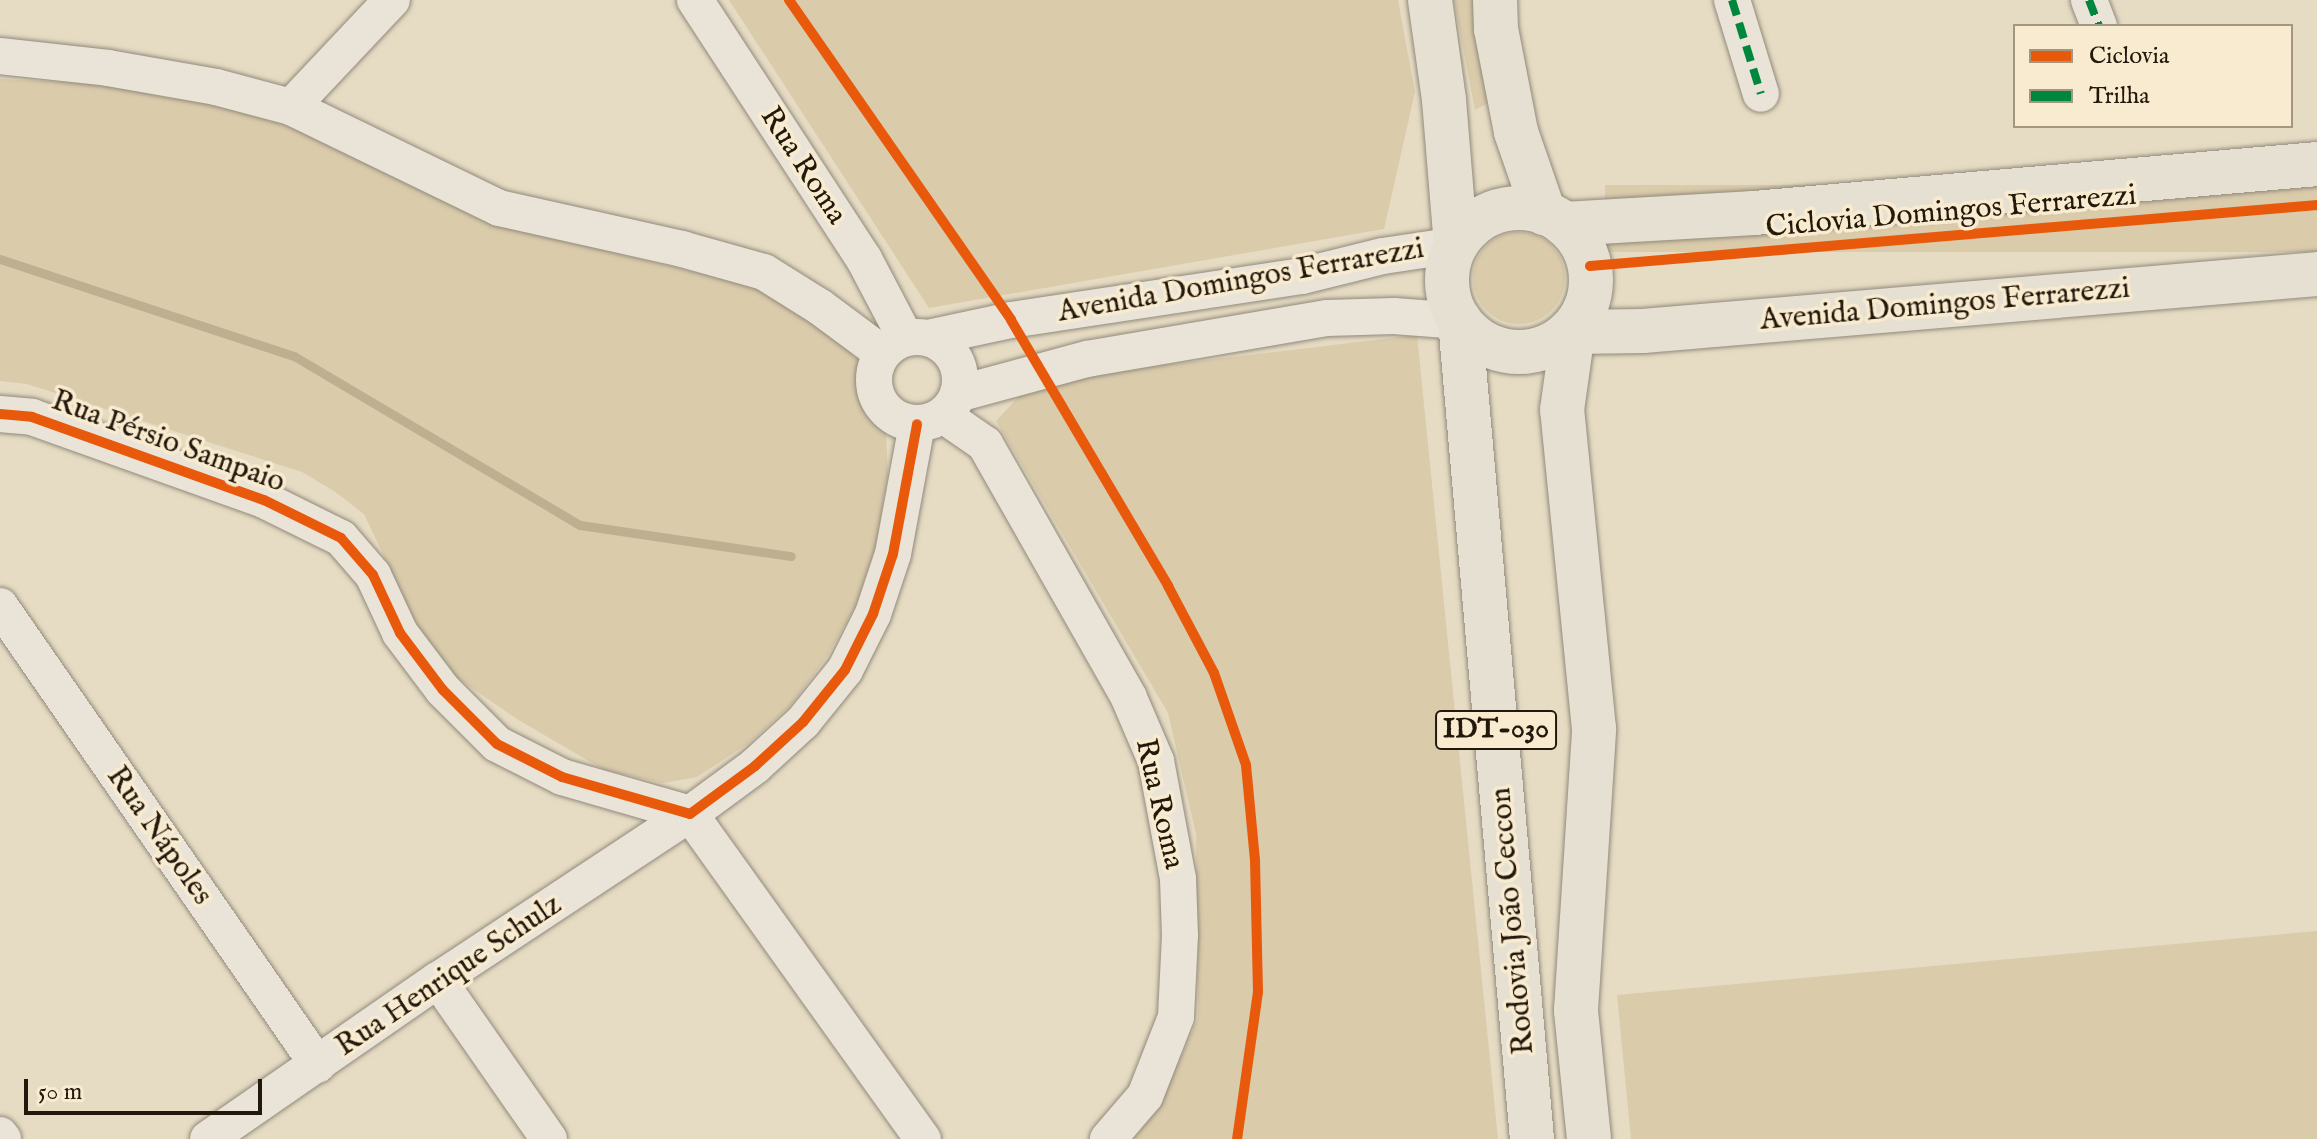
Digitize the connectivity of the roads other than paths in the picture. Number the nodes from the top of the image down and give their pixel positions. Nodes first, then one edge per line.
1 (392, 0) edge
2 (695, 0) edge
3 (1430, 0) edge
4 (1495, 0) edge
5 (1732, 0) edge
6 (2089, 0) edge
7 (2098, 24) edge
8 (0, 56) edge
9 (1761, 94) dead end
10 (291, 107) junction
11 (2317, 164) edge
12 (1554, 218) junction
13 (1456, 245) junction
14 (2317, 274) edge
15 (1460, 321) junction
16 (1573, 332) junction
17 (906, 342) junction
18 (940, 411) junction
19 (0, 414) edge
20 (0, 606) edge
21 (690, 814) junction
22 (438, 980) junction
23 (318, 1065) junction
24 (208, 1139) edge
25 (549, 1139) edge
26 (923, 1139) edge
27 (1108, 1139) edge
28 (1532, 1139) edge
29 (1589, 1139) edge

1 - 10 street
2 - 17 street, Rua Roma
3 - 13 main road
4 - 12 main road
5 - 9 street
6 - 7 street
8 - 10 street
10 - 17 street
11 - 12 main road
12 - 13 main road
12 - 16 main road
13 - 15 main road
13 - 17 street, Avenida Domingos Ferrarezzi
14 - 16 main road, Avenida Domingos Ferrarezzi
15 - 16 main road
15 - 18 street, Avenida Domingos Ferrarezzi
15 - 28 main road, Rodovia João Ceccon / IDT-030
16 - 29 main road, Rodovia João Ceccon / IDT-030
17 - 18 street, Rua Roma
17 - 18 street, Rua Roma
18 - 21 street
18 - 27 street, Rua Roma
19 - 21 street, Rua Pérsio Sampaio
20 - 23 street, Rua Nápoles
21 - 22 street, Rua Henrique Schulz
21 - 26 street
22 - 23 street, Rua Henrique Schulz
22 - 25 street
23 - 24 street, Rua Henrique Schulz

